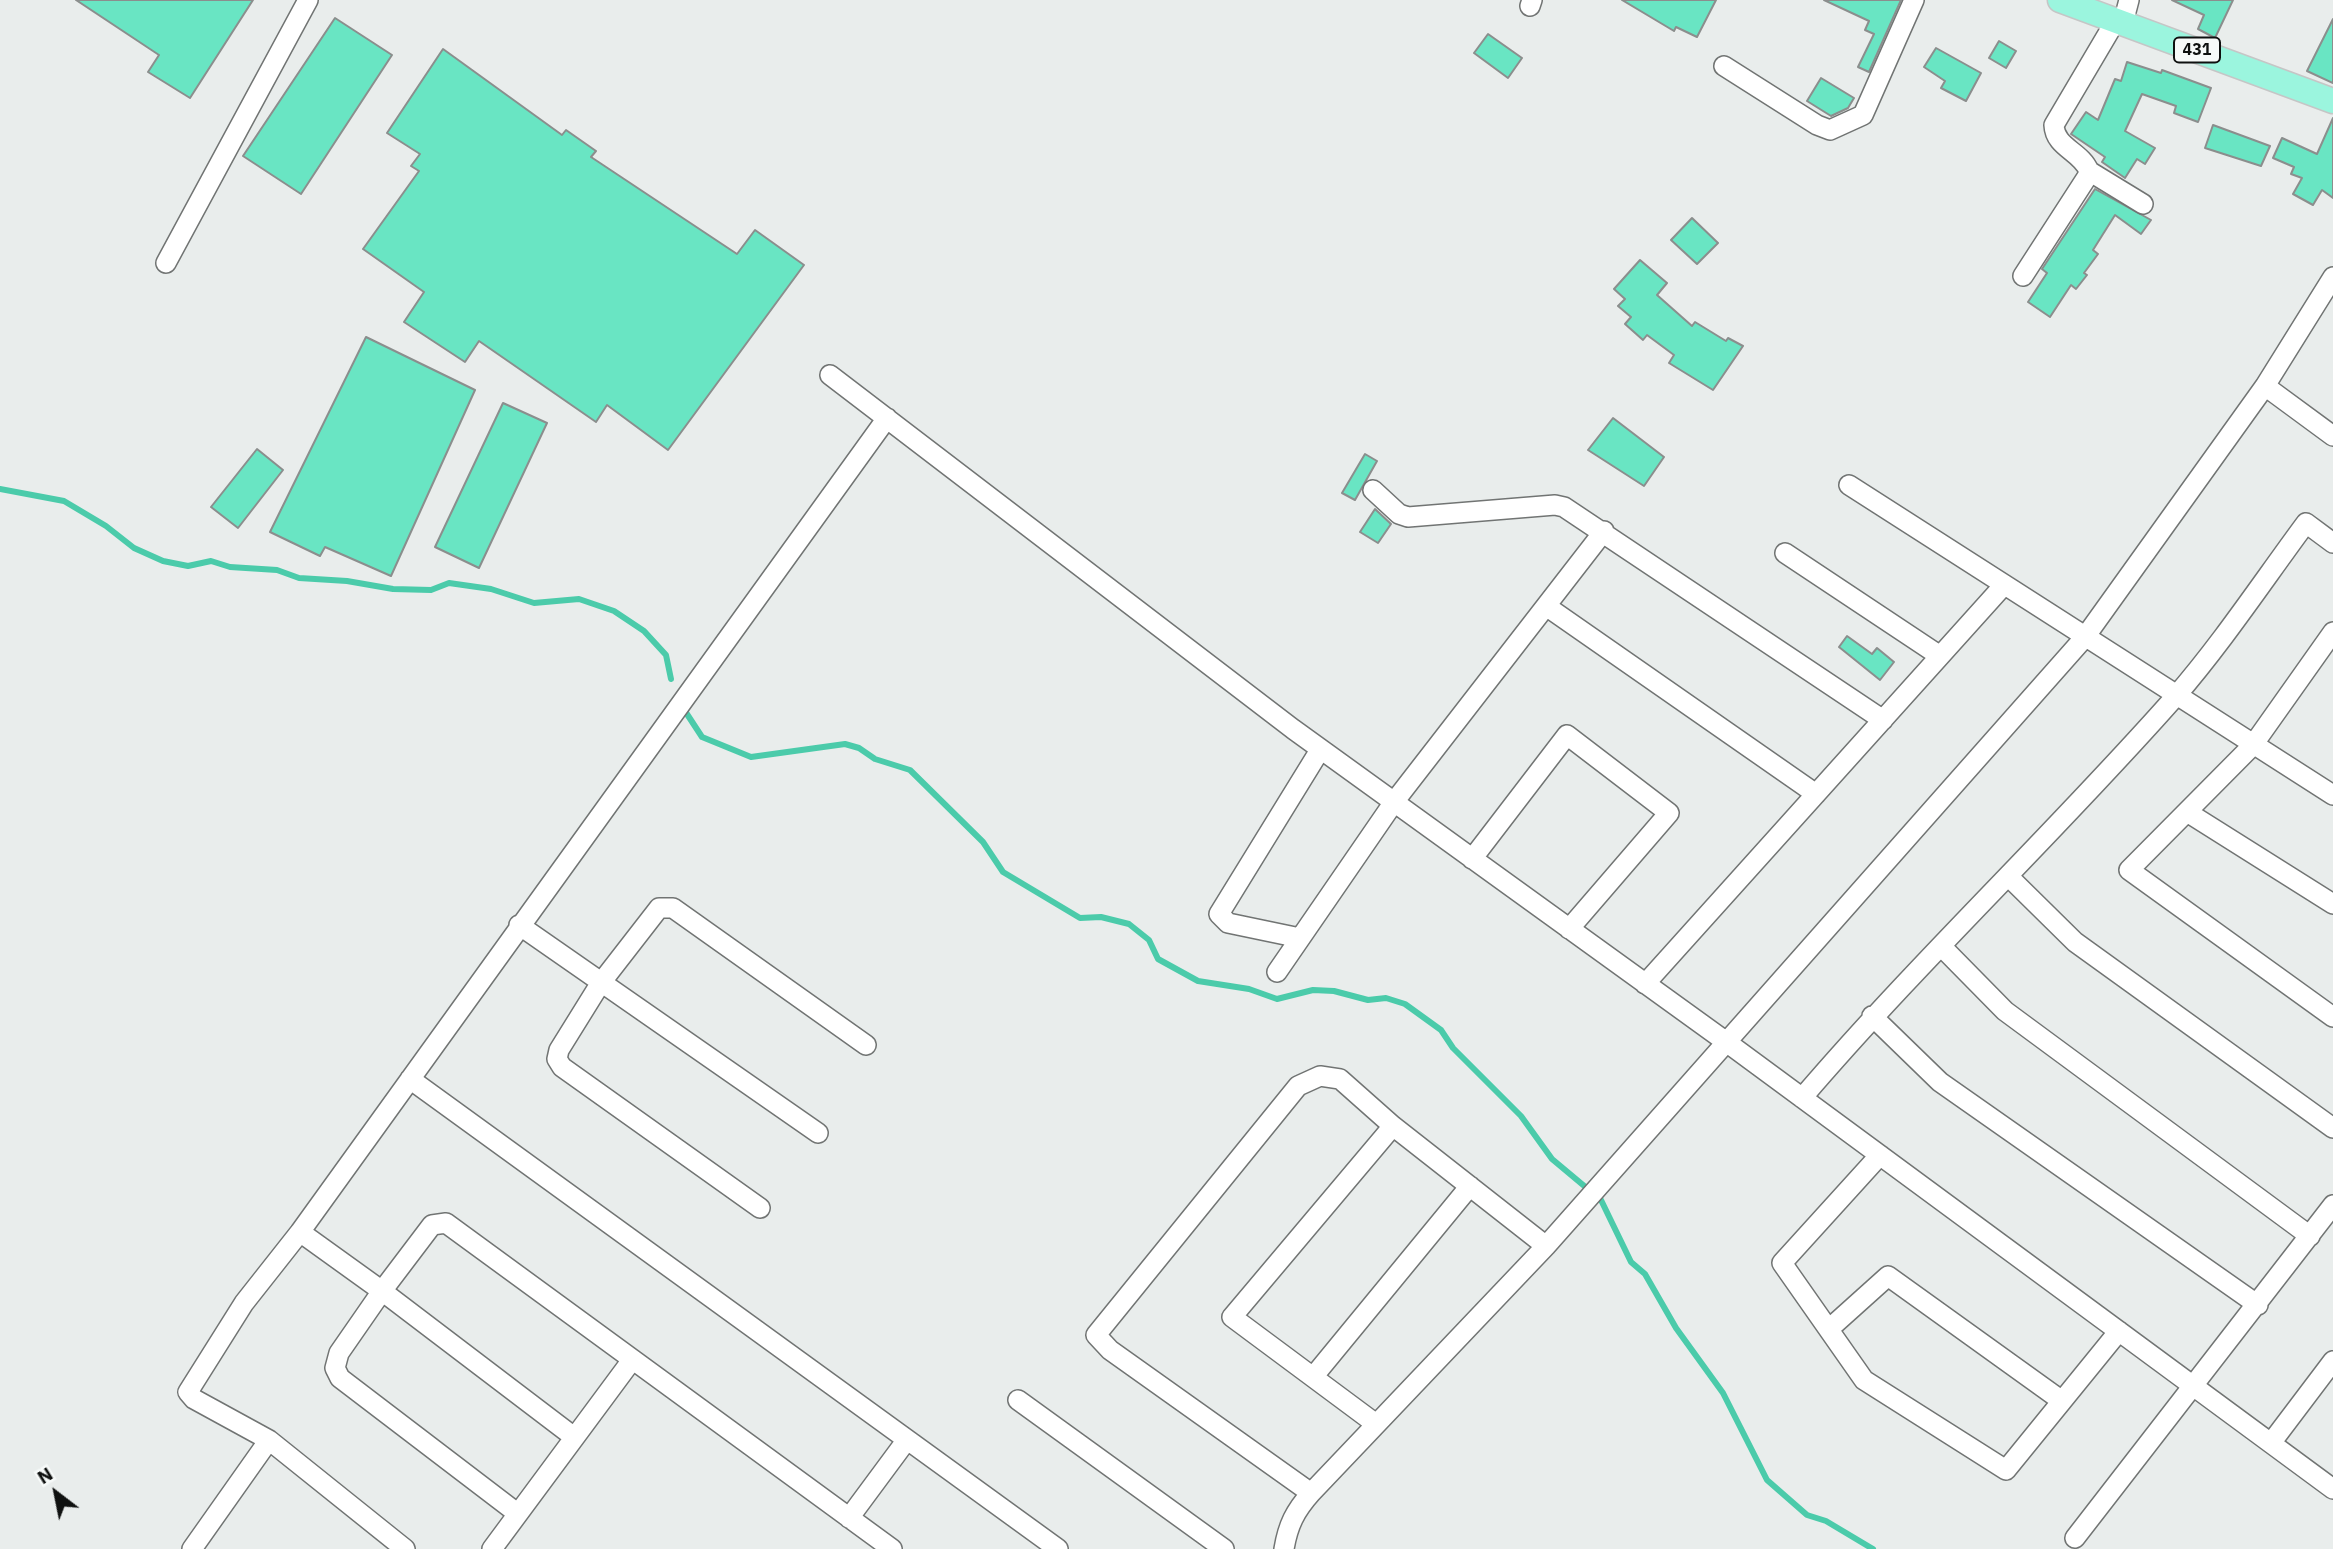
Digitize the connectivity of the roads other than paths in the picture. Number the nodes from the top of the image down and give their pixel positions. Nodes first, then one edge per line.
1 (308, 0) edge
2 (1914, 0) edge
3 (2060, 0) edge
4 (2123, 15) edge
5 (1724, 66) dead end
6 (2333, 101) edge
7 (2089, 171) junction
8 (2143, 204) dead end
9 (166, 263) dead end
10 (2023, 276) dead end
11 (2333, 277) edge
12 (830, 375) dead end
13 (2265, 386) junction
14 (887, 418) junction
15 (2333, 436) edge
16 (1849, 485) dead end
17 (1373, 490) dead end
18 (1604, 531) junction
19 (2333, 543) edge
20 (1786, 553) dead end
21 (2004, 585) junction
22 (1546, 606) junction
23 (2333, 632) edge
24 (2085, 637) junction
25 (1941, 656) junction
26 (2176, 695) junction
27 (1883, 720) junction
28 (2253, 745) junction
29 (1321, 750) junction
30 (1816, 794) junction
31 (2333, 795) edge
32 (1394, 802) junction
33 (2187, 812) junction
34 (1472, 859) junction
35 (2008, 876) junction
36 (2333, 904) edge
37 (519, 925) junction
38 (1569, 929) junction
39 (1300, 939) junction
40 (1942, 947) junction
41 (1277, 972) dead end
42 (600, 984) junction
43 (1645, 984) junction
44 (1872, 1016) junction
45 (2333, 1017) edge
46 (1725, 1041) junction
47 (866, 1045) dead end
48 (410, 1079) junction
49 (1802, 1098) junction
50 (1394, 1126) junction
51 (2333, 1128) edge
52 (818, 1133) dead end
53 (1880, 1155) junction
54 (1470, 1186) junction
55 (2333, 1205) edge
56 (760, 1208) dead end
57 (300, 1232) junction
58 (2310, 1236) junction
59 (1546, 1246) junction
60 (382, 1290) junction
61 (2258, 1305) junction
62 (1829, 1329) junction
63 (2119, 1331) junction
64 (632, 1360) junction
65 (2333, 1361) edge
66 (1313, 1377) junction
67 (2192, 1386) junction
68 (1018, 1400) dead end
69 (2063, 1401) junction
70 (1376, 1424) junction
71 (574, 1437) junction
72 (269, 1440) junction
73 (906, 1441) junction
74 (2271, 1443) junction
75 (2333, 1489) edge
76 (1311, 1493) junction
77 (517, 1513) junction
78 (849, 1518) junction
79 (2076, 1538) dead end
80 (192, 1549) edge
81 (405, 1549) edge
82 (492, 1549) edge
83 (892, 1549) edge
84 (1058, 1549) edge
85 (1224, 1549) edge
86 (1284, 1549) edge

1 - 9 street
2 - 5 street
3 - 4 main road, 431
4 - 6 main road, 431
4 - 7 street
7 - 8 street
7 - 10 street
11 - 13 street
12 - 14 street
13 - 15 street
13 - 24 street
14 - 29 street
14 - 37 street
16 - 21 street
17 - 18 street
18 - 22 street
18 - 27 street
19 - 26 street
20 - 25 street
21 - 24 street
21 - 25 street
22 - 30 street
22 - 32 street
23 - 28 street
24 - 26 street
24 - 46 street
25 - 27 street
26 - 28 street
26 - 35 street
27 - 30 street
28 - 31 street
28 - 33 street
29 - 32 street
29 - 39 street
30 - 43 street
32 - 34 street
32 - 39 street
33 - 36 street
33 - 45 street
34 - 38 street
34 - 38 street
35 - 40 street
35 - 51 street
37 - 42 street
37 - 48 street
38 - 43 street
39 - 41 street
40 - 44 street
40 - 58 street
42 - 47 street
42 - 52 street
42 - 56 street
43 - 46 street
44 - 49 street
44 - 61 street
46 - 49 street
46 - 59 street
48 - 57 street
48 - 73 street
49 - 53 street
50 - 54 street
50 - 66 street
50 - 76 street
53 - 62 street
53 - 63 street
54 - 59 street
54 - 66 street
55 - 58 street
57 - 60 street
57 - 72 street
58 - 61 street
59 - 70 street
60 - 64 street
60 - 71 street
60 - 77 street
61 - 67 street
62 - 69 street
62 - 69 street
63 - 67 street
63 - 69 street
64 - 71 street
64 - 78 street
65 - 74 street
66 - 70 street
67 - 74 street
67 - 79 street
68 - 85 street
70 - 76 street
71 - 77 street
72 - 80 street
72 - 81 street
73 - 78 street
73 - 84 street
74 - 75 street
76 - 86 street
77 - 82 street
78 - 83 street

